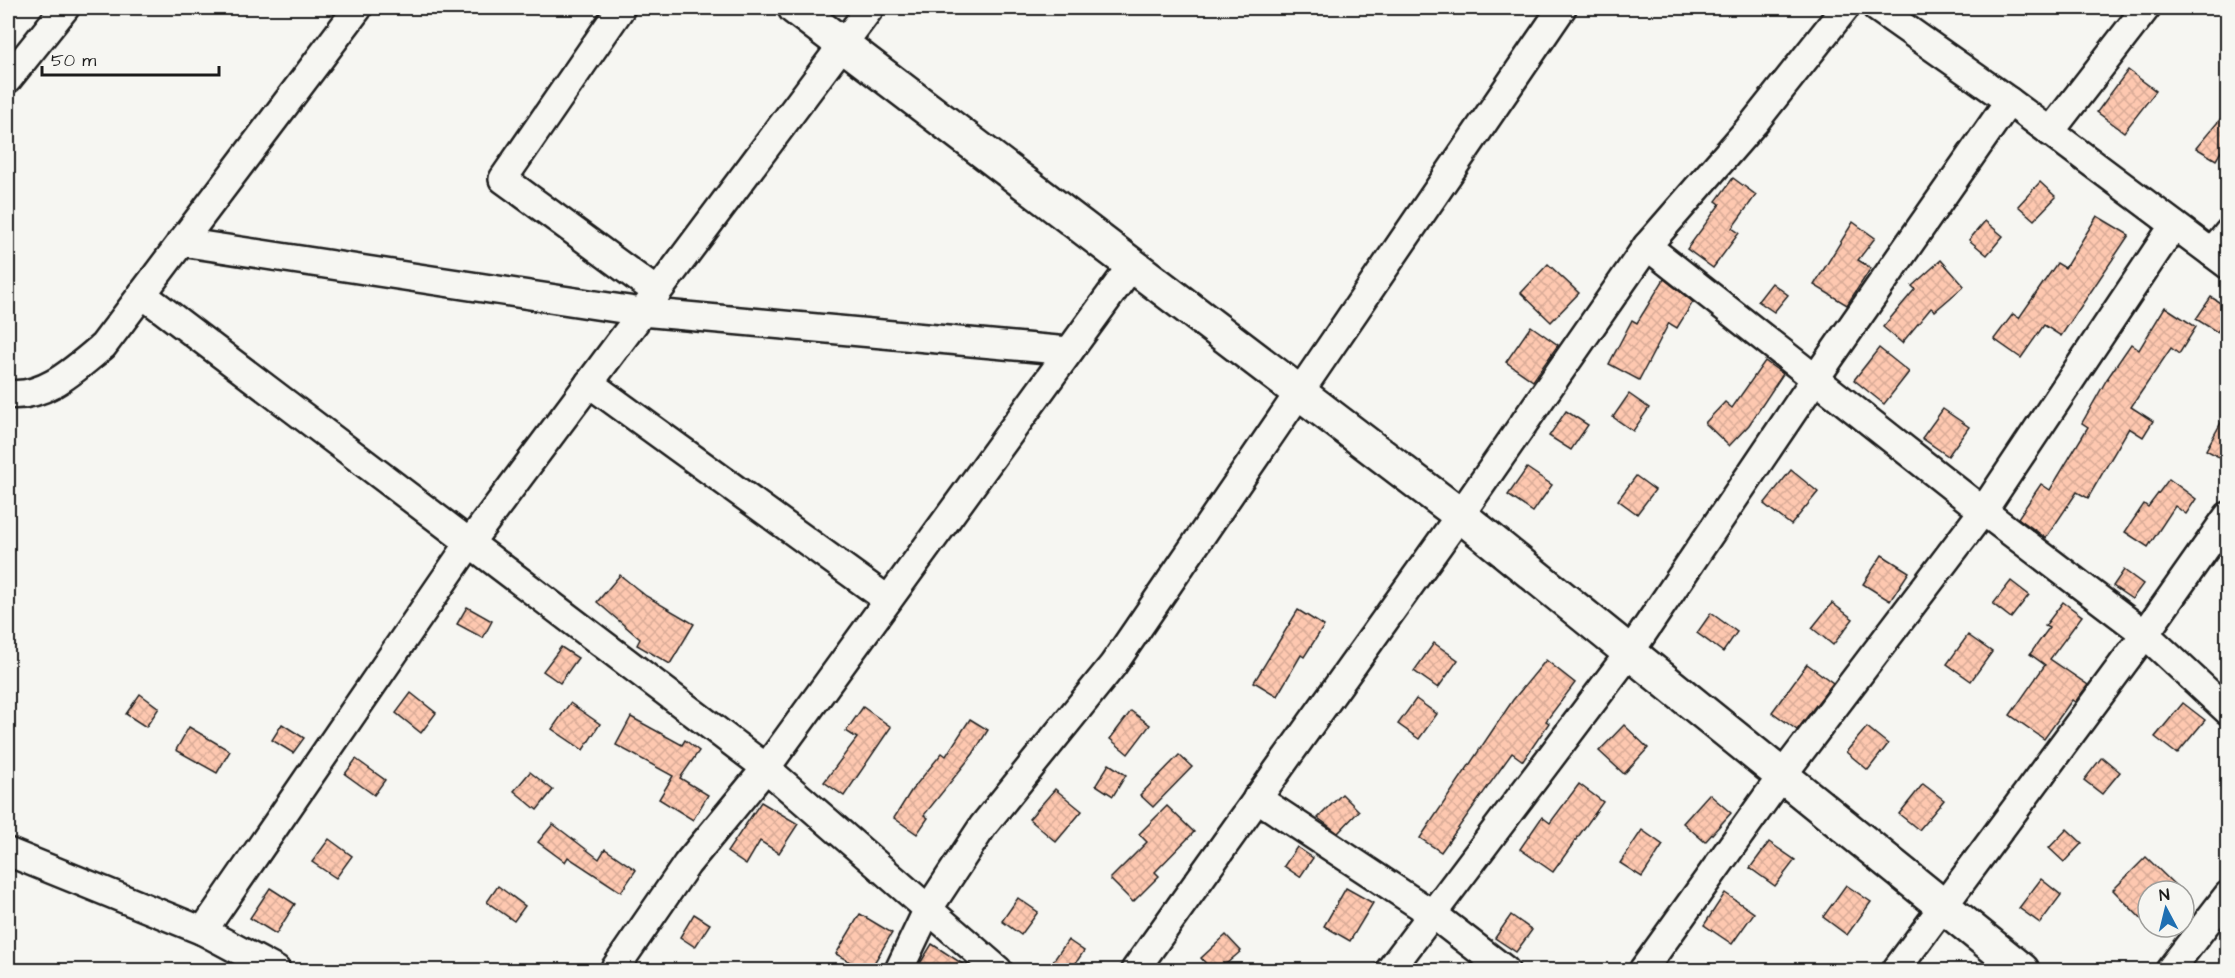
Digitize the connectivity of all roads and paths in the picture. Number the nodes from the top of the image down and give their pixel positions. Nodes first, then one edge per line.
1 (65, 8) edge
2 (358, 8) edge
3 (621, 8) edge
4 (795, 8) edge
5 (870, 8) edge
6 (1562, 8) edge
7 (1845, 8) edge
8 (1877, 8) edge
9 (2146, 8) edge
10 (843, 44) junction
11 (8, 79) edge
12 (2008, 101) junction
13 (2050, 132) junction
14 (2174, 225) junction
15 (181, 242) junction
16 (1647, 246) junction
17 (2222, 250) edge
18 (1132, 265) junction
19 (142, 294) junction
20 (650, 302) junction
21 (1069, 351) junction
22 (1815, 379) junction
23 (589, 383) junction
24 (1298, 391) junction
25 (12, 400) edge
26 (1983, 511) junction
27 (1460, 515) junction
28 (2228, 516) edge
29 (471, 541) junction
30 (888, 600) junction
31 (2145, 634) junction
32 (1630, 652) junction
33 (2228, 711) edge
34 (766, 768) junction
35 (1782, 777) junction
36 (1257, 798) junction
37 (8, 852) edge
38 (2228, 895) edge
39 (1942, 906) junction
40 (927, 911) junction
41 (1434, 915) junction
42 (202, 931) junction
43 (276, 970) edge
44 (614, 970) edge
45 (899, 970) edge
46 (998, 970) edge
47 (1135, 970) edge
48 (1390, 970) edge
49 (1505, 970) edge
50 (1643, 970) edge
51 (1896, 970) edge
52 (2022, 970) edge
53 (2170, 970) edge

1 - 11 street
2 - 15 street
3 - 20 street
4 - 10 street
5 - 10 street
6 - 24 street
7 - 16 street
8 - 12 street
9 - 13 street
10 - 18 street
10 - 20 street
12 - 13 street
12 - 22 street
13 - 14 street
14 - 17 street
14 - 26 street
15 - 19 street
15 - 20 street
16 - 22 street
16 - 27 street
18 - 21 street
18 - 24 street
19 - 25 street
19 - 29 street
20 - 21 street
20 - 23 street
21 - 30 street
22 - 26 street
22 - 32 street
23 - 29 street
23 - 30 street
24 - 27 street
24 - 40 street
26 - 31 street
26 - 35 street
27 - 32 street
27 - 36 street
28 - 31 street
29 - 34 street
29 - 42 street
30 - 34 street
31 - 33 street
31 - 39 street
32 - 35 street
32 - 41 street
34 - 40 street
34 - 44 street
35 - 39 street
35 - 50 street
36 - 41 street
36 - 47 street
37 - 42 street
38 - 53 street
39 - 51 street
39 - 52 street
40 - 45 street
40 - 46 street
41 - 48 street
41 - 49 street
42 - 43 street

